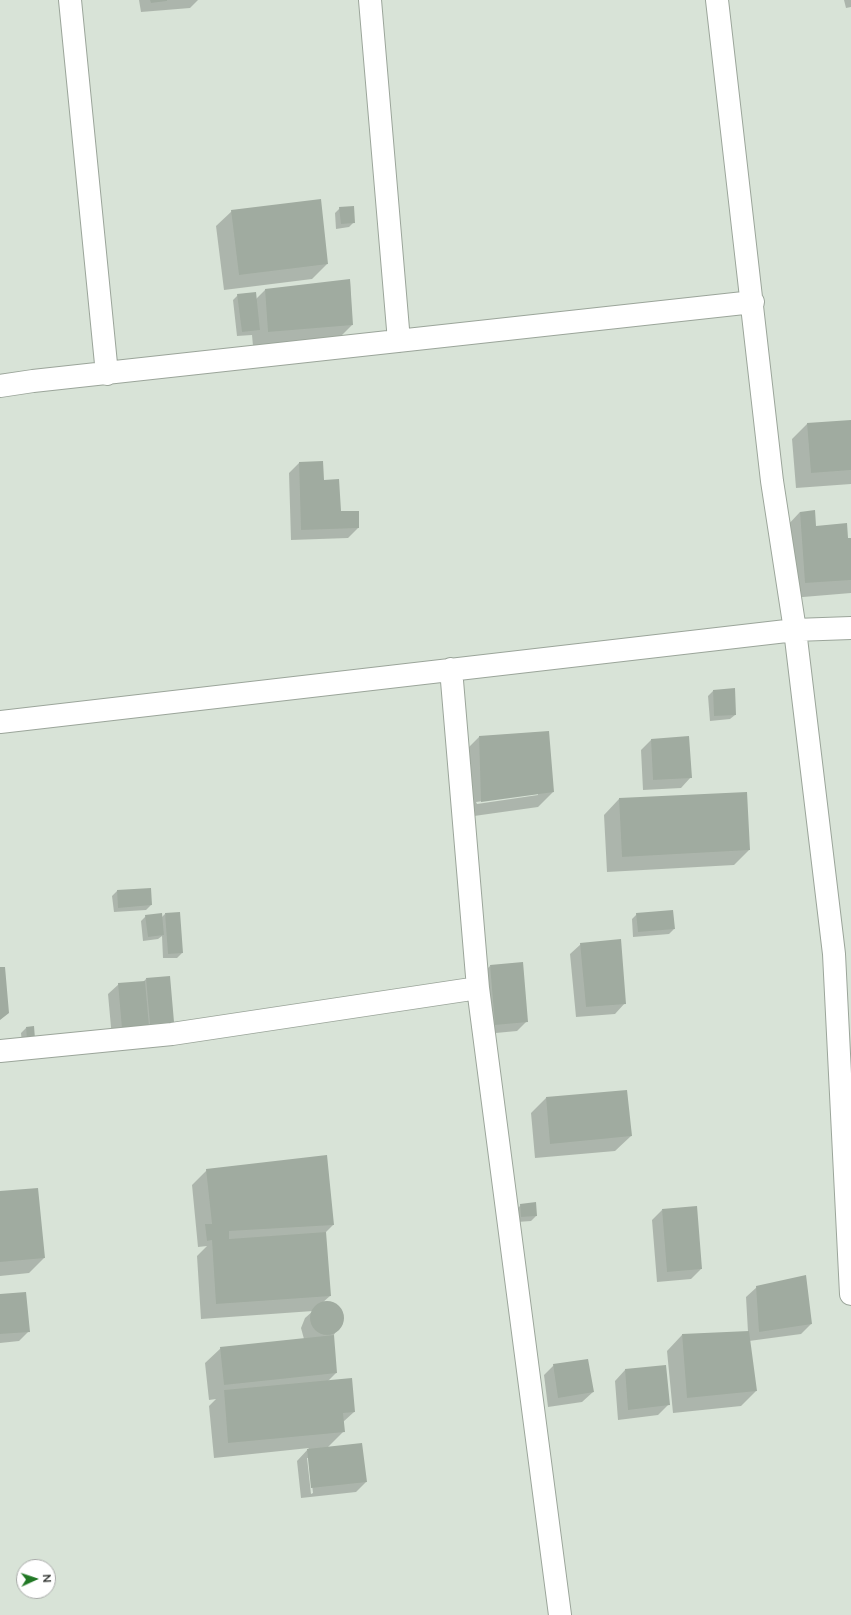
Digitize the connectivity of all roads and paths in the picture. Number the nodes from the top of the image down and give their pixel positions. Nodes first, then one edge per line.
1 (70, 0) edge
2 (370, 0) edge
3 (717, 0) edge
4 (753, 302) junction
5 (400, 341) junction
6 (107, 374) junction
7 (0, 386) edge
8 (851, 628) edge
9 (795, 630) junction
10 (451, 669) junction
11 (0, 722) edge
12 (843, 953) edge
13 (478, 988) junction
14 (0, 1051) edge
15 (851, 1294) edge
16 (560, 1615) edge

1 - 6 street
2 - 5 street
3 - 4 street
4 - 5 street
4 - 9 street
5 - 6 street
6 - 7 street
8 - 9 street
9 - 10 street
9 - 12 street
10 - 11 street
10 - 13 street
12 - 15 street
13 - 14 street
13 - 16 street

